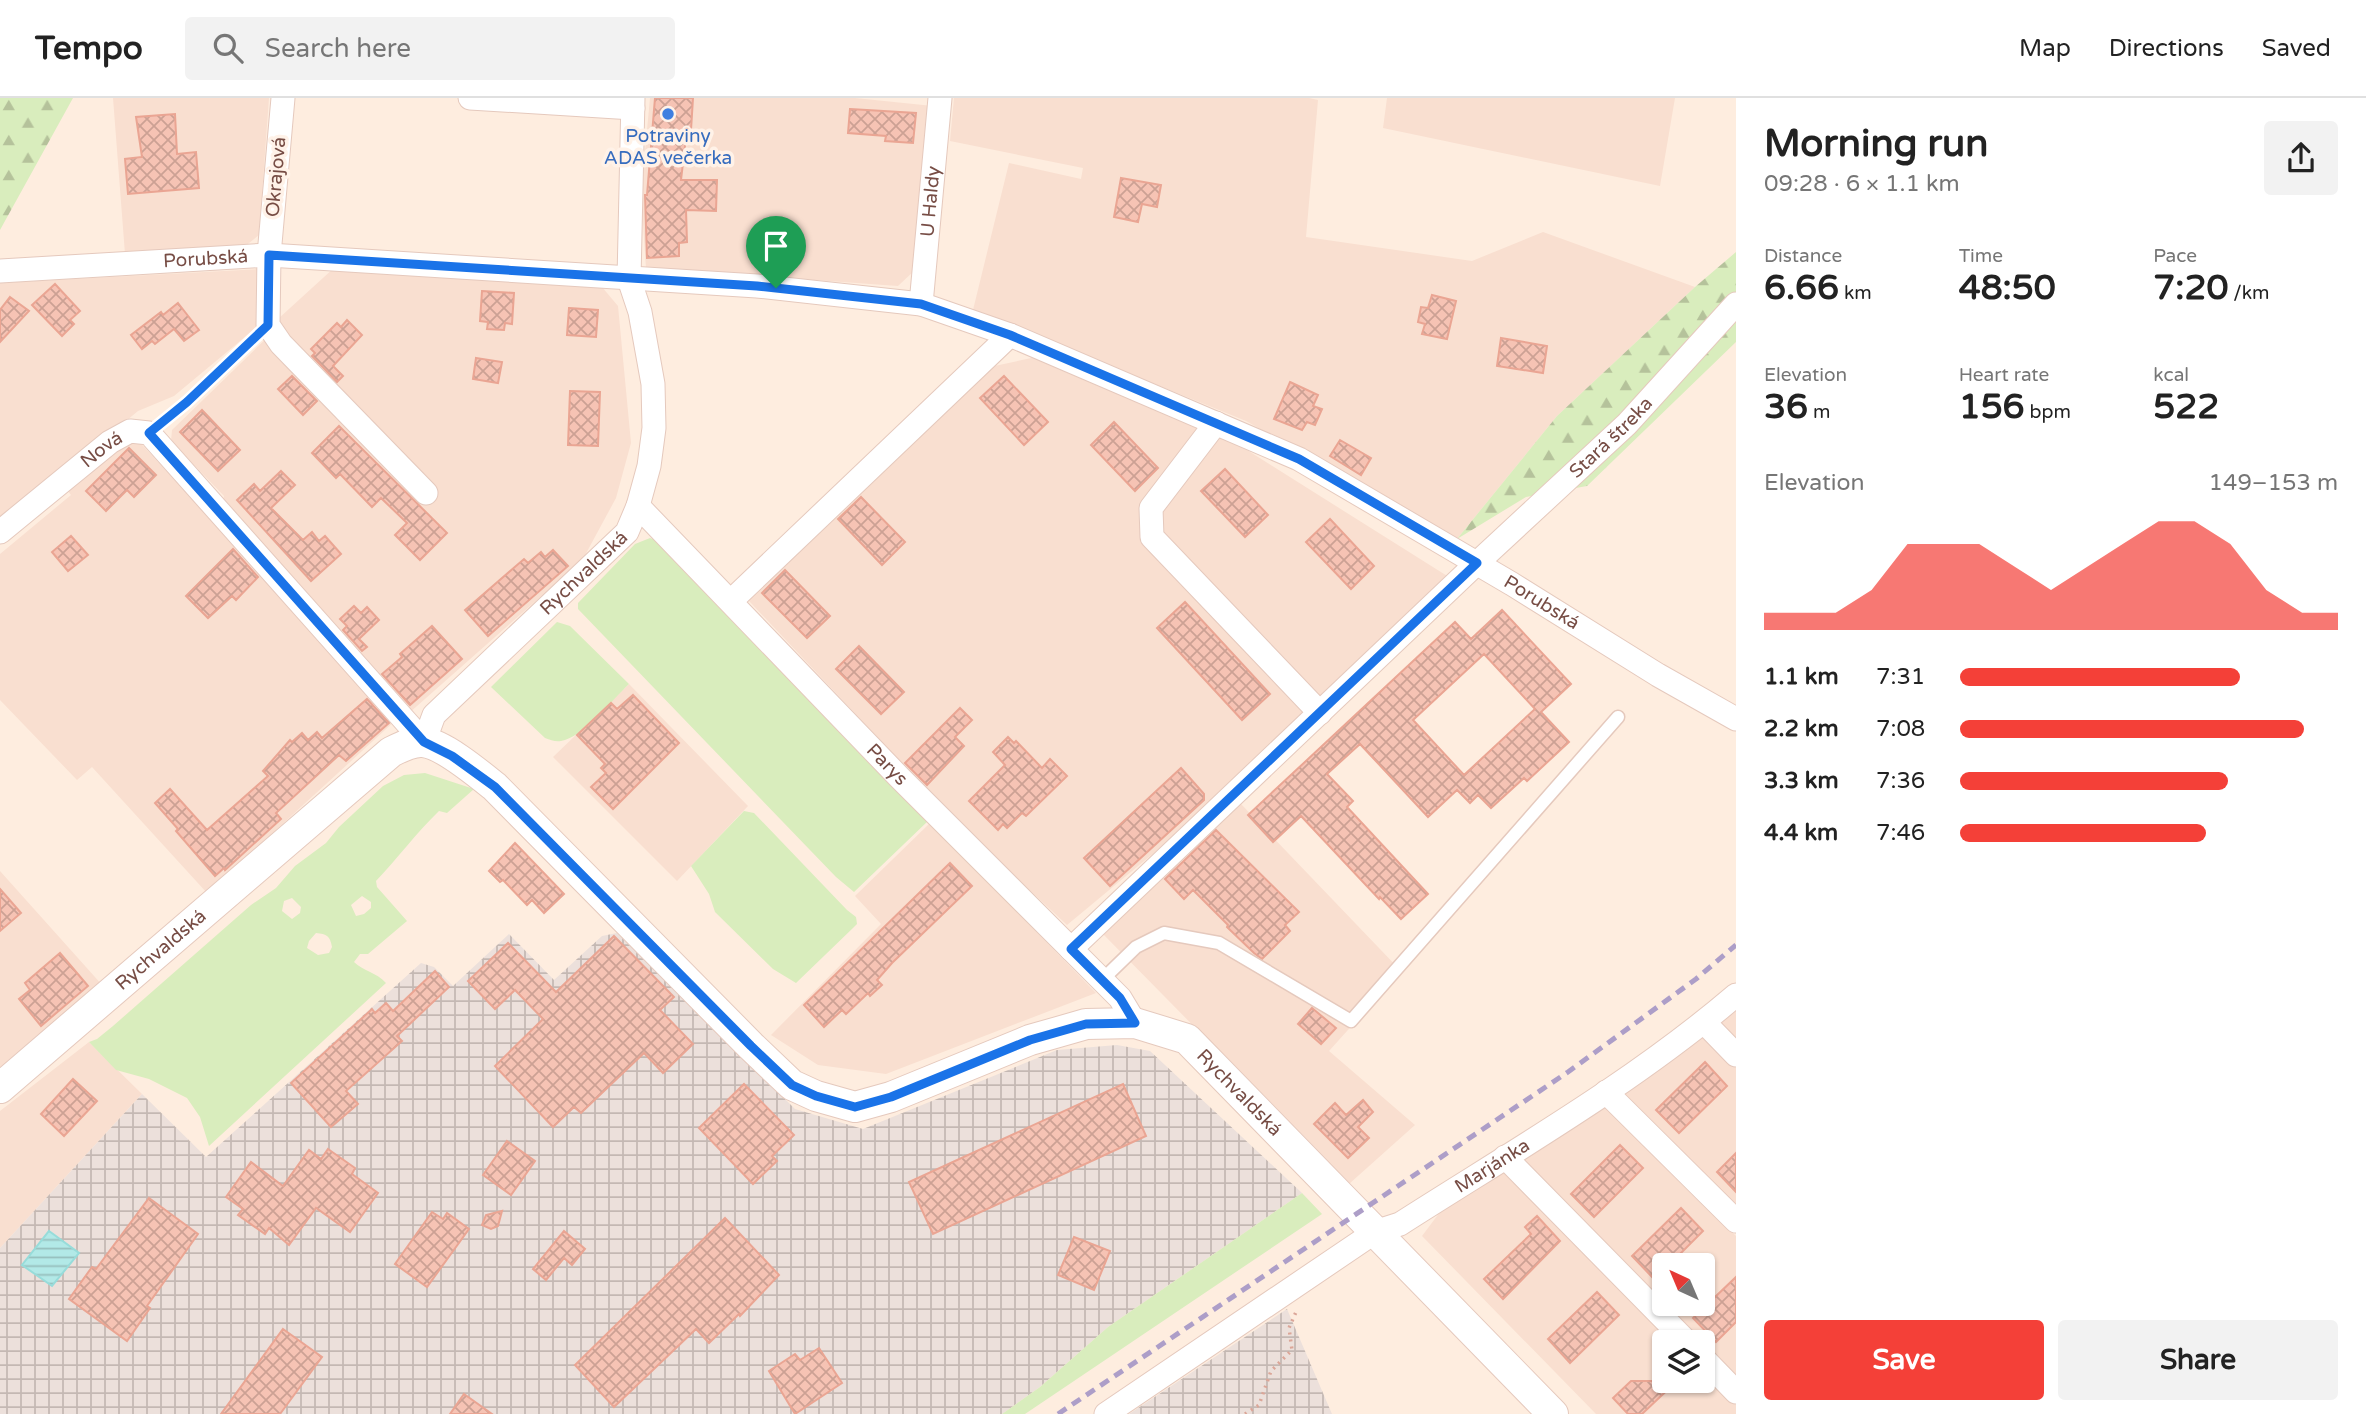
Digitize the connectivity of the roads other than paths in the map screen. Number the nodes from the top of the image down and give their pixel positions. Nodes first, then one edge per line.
1 (283, 98) edge
2 (470, 98) edge
3 (940, 98) edge
4 (633, 103) edge
5 (269, 255) junction
6 (0, 271) edge
7 (629, 279) junction
8 (921, 304) junction
9 (1736, 304) edge
10 (1010, 335) junction
11 (1216, 423) junction
12 (426, 493) dead end
13 (638, 506) junction
14 (0, 533) edge
15 (1477, 563) junction
16 (731, 601) junction
17 (1320, 713) junction
18 (1618, 717) dead end
19 (1736, 719) edge
20 (424, 742) junction
21 (1071, 949) junction
22 (1102, 980) junction
23 (1736, 995) edge
24 (1704, 1022) junction
25 (1135, 1023) junction
26 (1736, 1055) edge
27 (0, 1088) edge
28 (1606, 1092) junction
29 (1505, 1157) junction
30 (1736, 1221) edge
31 (1375, 1232) junction
32 (1675, 1330) edge
33 (1715, 1370) edge
34 (1736, 1392) edge
35 (1106, 1414) edge
36 (1553, 1414) edge

1 - 5 street, Okrajová
2 - 4 street
3 - 8 street, U Haldy
4 - 7 street, Rychvaldská
5 - 6 street, Porubská
5 - 7 street, Porubská
5 - 12 street
7 - 8 street, Porubská
7 - 13 street, Rychvaldská
8 - 10 street, Porubská
9 - 15 street, Stará štreka
10 - 11 street, Porubská
10 - 16 street
11 - 15 street, Porubská
11 - 17 street
13 - 16 street, Parys
13 - 20 street, Rychvaldská
14 - 20 street, Nová
15 - 17 street, Stará štreka
15 - 19 street, Porubská
16 - 21 street, Parys
17 - 21 street, Stará štreka
18 - 22 lane
20 - 25 street, Rychvaldská
20 - 27 street, Rychvaldská
21 - 22 street, Parys
22 - 25 street, Parys
23 - 24 street, Marjánka
24 - 26 street
24 - 28 street, Marjánka
25 - 31 street, Rychvaldská
28 - 29 street, Marjánka
28 - 30 street
29 - 31 street, Marjánka
29 - 32 street
31 - 35 street, Marjánka
31 - 36 street, Rychvaldská
33 - 34 street

